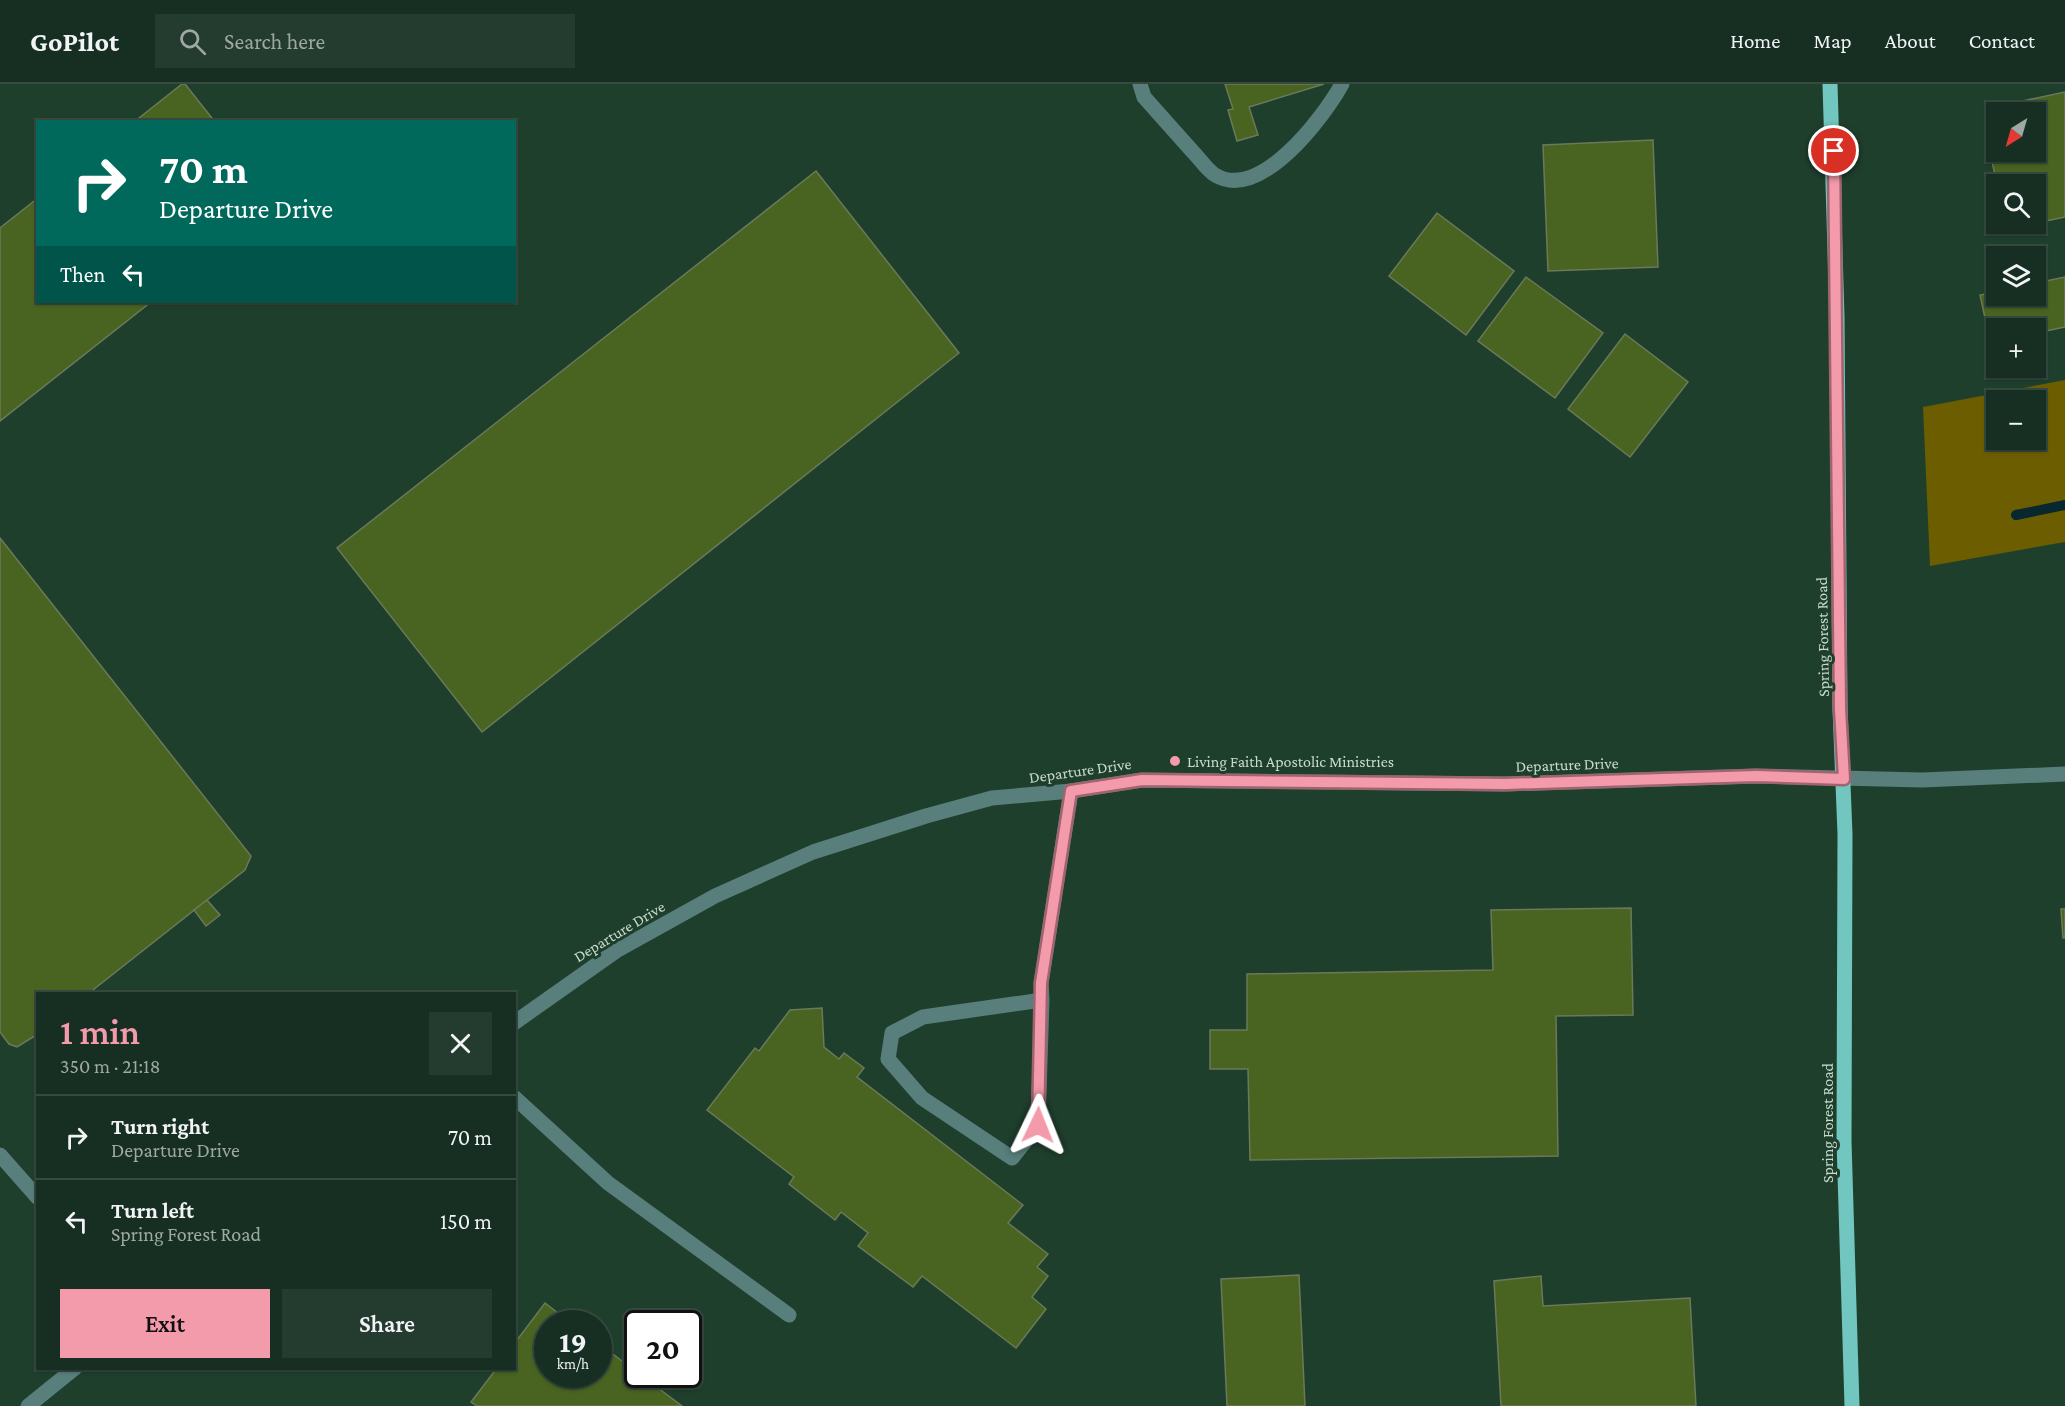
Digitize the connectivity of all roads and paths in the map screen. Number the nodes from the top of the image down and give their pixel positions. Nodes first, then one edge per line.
1 (1140, 84) edge
2 (1342, 84) edge
3 (1830, 84) edge
4 (2065, 774) edge
5 (1844, 779) junction
6 (1071, 791) junction
7 (1042, 1000) junction
8 (516, 1022) edge
9 (516, 1099) edge
10 (0, 1155) edge
11 (36, 1196) edge
12 (789, 1315) dead end
13 (73, 1370) edge
14 (28, 1406) edge
15 (1852, 1406) edge

1 - 2 street
3 - 5 main road, Spring Forest Road
4 - 5 street, Departure Drive
5 - 6 street, Departure Drive
5 - 15 main road, Spring Forest Road
6 - 7 street
6 - 8 street, Departure Drive
7 - 7 street
9 - 12 street
10 - 11 street
13 - 14 street

